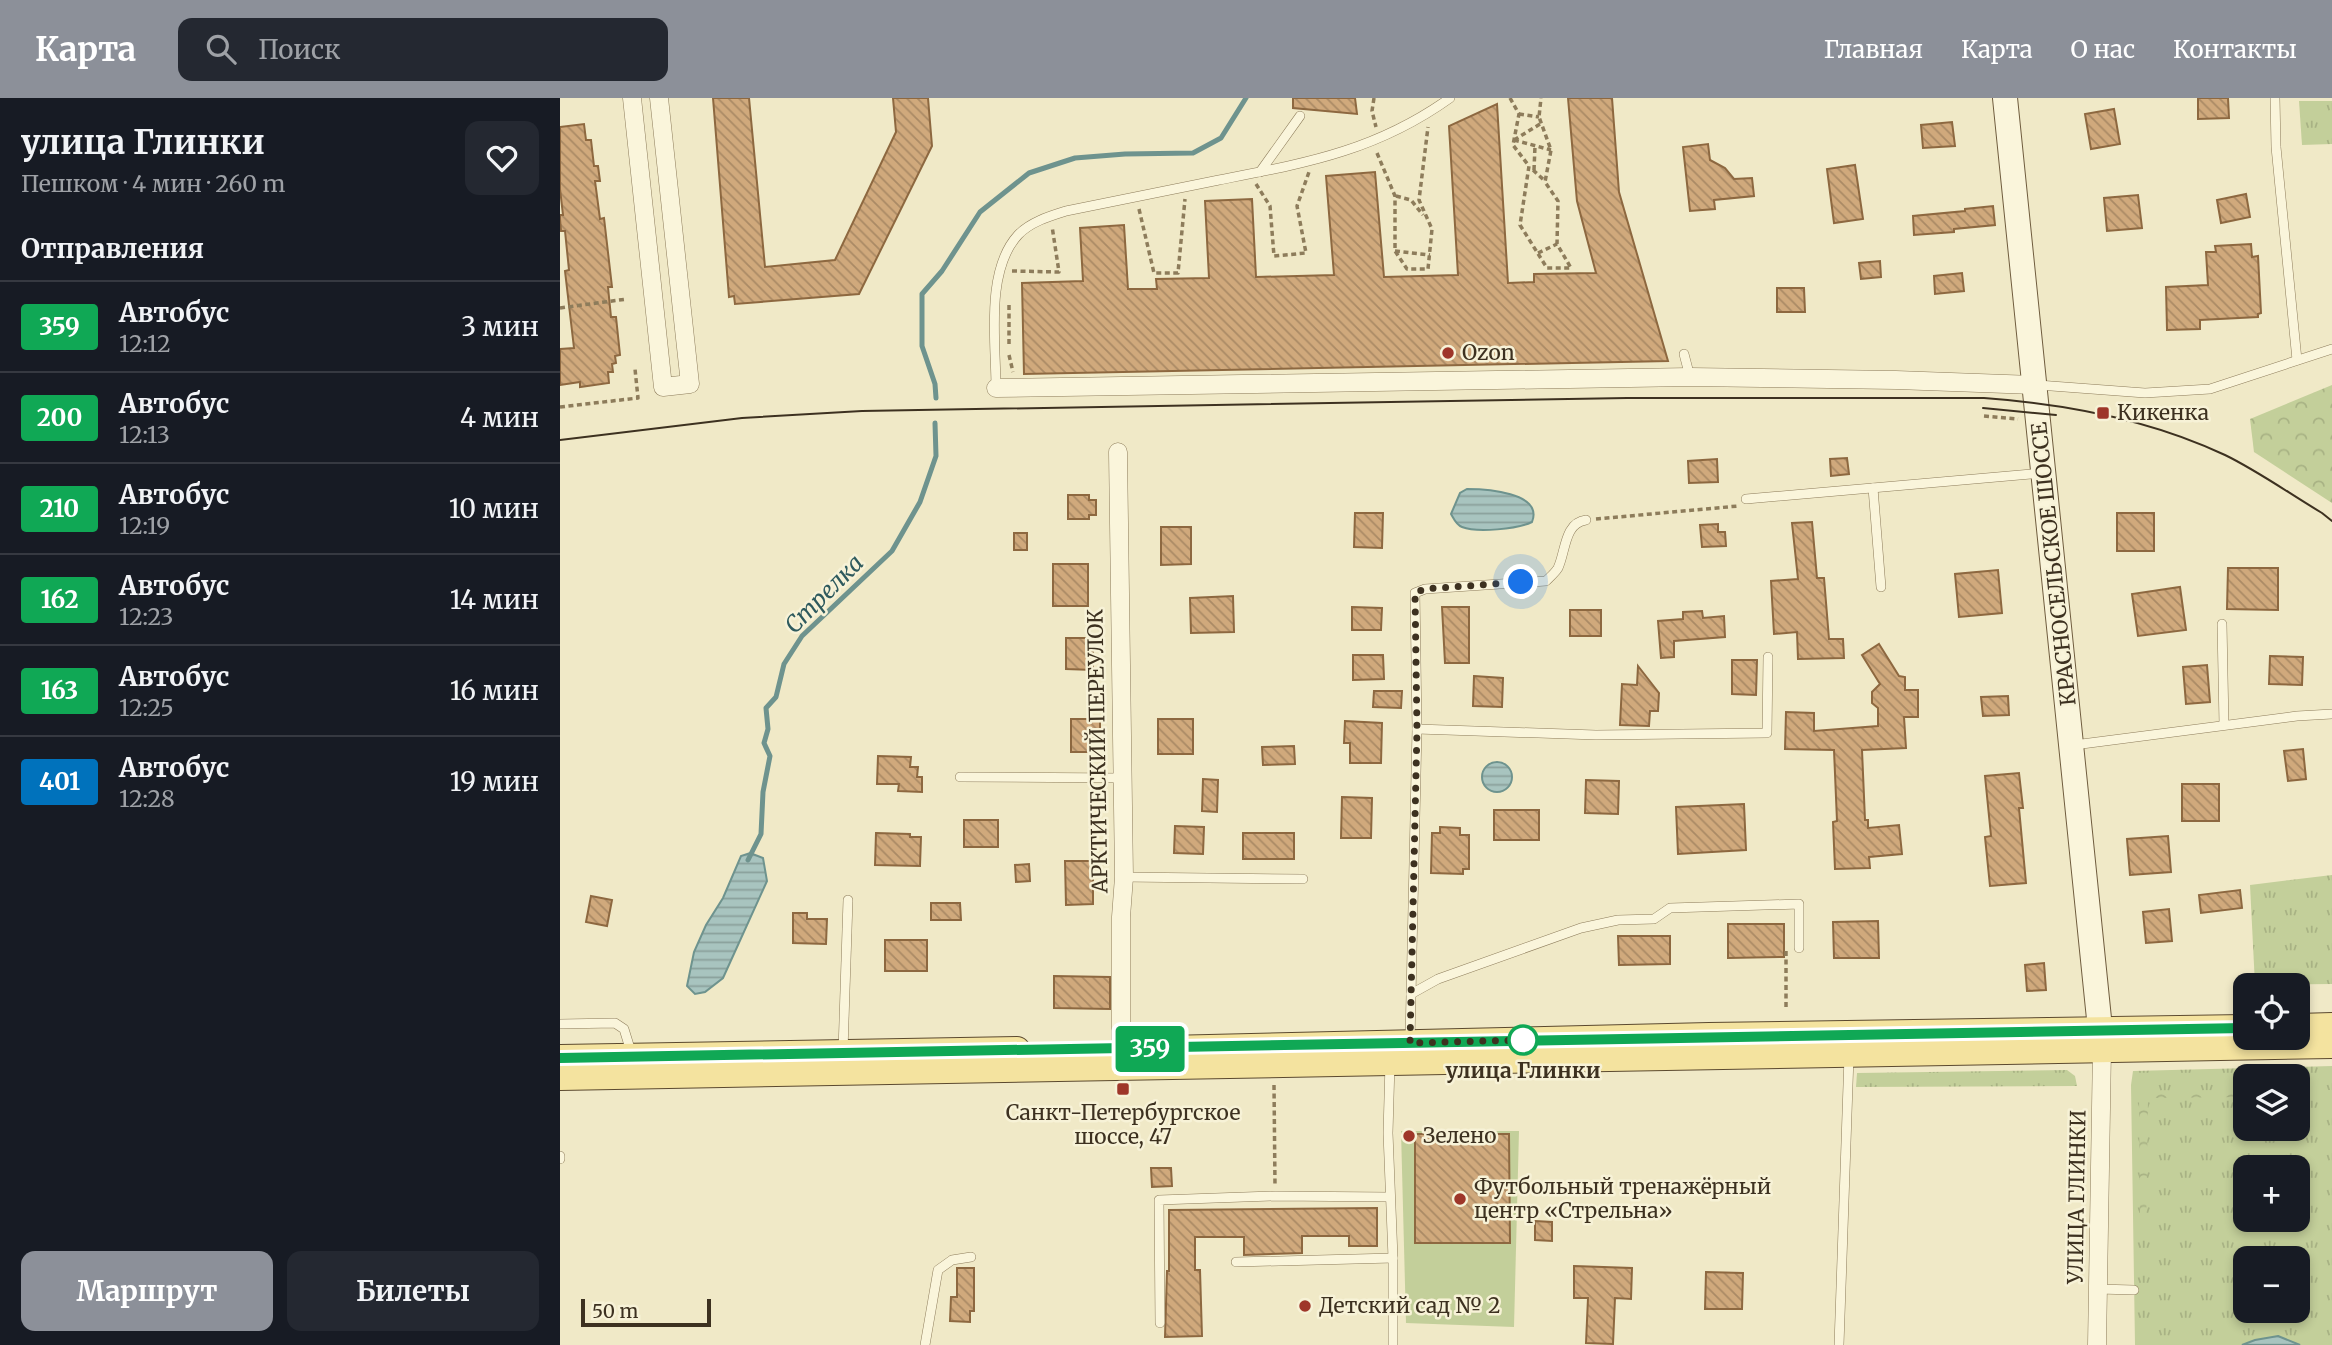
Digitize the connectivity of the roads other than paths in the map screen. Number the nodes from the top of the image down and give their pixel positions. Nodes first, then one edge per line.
1 (632, 98) edge
2 (659, 98) edge
3 (1450, 98) edge
4 (2005, 98) edge
5 (2275, 98) edge
6 (1300, 116) dead end
7 (1257, 173) junction
8 (2332, 349) edge
9 (1684, 354) dead end
10 (2297, 360) junction
11 (1690, 377) junction
12 (2036, 385) junction
13 (996, 388) joint
14 (1118, 452) dead end
15 (2044, 473) junction
16 (1872, 488) junction
17 (1746, 499) road end
18 (1586, 520) road end
19 (1881, 587) dead end
20 (2222, 624) dead end
21 (1768, 657) dead end
22 (2332, 714) edge
23 (2224, 724) junction
24 (1417, 729) junction
25 (2072, 745) junction
26 (960, 777) dead end
27 (1122, 778) junction
28 (1124, 877) junction
29 (1303, 878) dead end
30 (848, 900) dead end
31 (1799, 948) dead end
32 (1411, 994) junction
33 (560, 1024) edge
34 (2332, 1026) edge
35 (2310, 1027) edge
36 (2233, 1029) edge
37 (2101, 1040) junction
38 (1410, 1043) junction
39 (2332, 1045) edge
40 (1121, 1050) junction
41 (843, 1053) junction
42 (1849, 1053) junction
43 (632, 1057) junction
44 (560, 1058) edge
45 (1390, 1062) junction
46 (560, 1077) edge
47 (1389, 1197) junction
48 (971, 1257) dead end
49 (1393, 1258) junction
50 (1236, 1262) dead end
51 (2098, 1289) junction
52 (2134, 1290) dead end
53 (1160, 1323) dead end
54 (925, 1345) edge
55 (1393, 1345) edge
56 (1839, 1345) edge
57 (2097, 1345) edge

1 - 2 street
3 - 7 lane
4 - 12 main road, КРАСНОСЕЛЬСКОЕ ШОССЕ
5 - 10 lane
6 - 7 lane
7 - 13 lane
8 - 10 lane
9 - 11 lane
10 - 12 lane
11 - 12 street
11 - 13 street
12 - 15 main road, КРАСНОСЕЛЬСКОЕ ШОССЕ
14 - 27 street, АРКТИЧЕСКИЙ ПЕРЕУЛОК
15 - 16 lane
15 - 25 main road, КРАСНОСЕЛЬСКОЕ ШОССЕ
16 - 17 lane
16 - 19 lane
18 - 24 lane
20 - 23 lane
21 - 24 lane
22 - 23 lane
23 - 25 lane
24 - 32 lane
25 - 37 main road, КРАСНОСЕЛЬСКОЕ ШОССЕ
26 - 27 lane
27 - 28 street, АРКТИЧЕСКИЙ ПЕРЕУЛОК
28 - 29 lane
28 - 40 street, АРКТИЧЕСКИЙ ПЕРЕУЛОК
30 - 41 lane
31 - 32 lane
32 - 38 lane
33 - 43 lane
34 - 35 main road
36 - 37 main road
37 - 38 main road
37 - 39 main road
37 - 42 main road
37 - 51 street, УЛИЦА ГЛИНКИ
38 - 40 main road
40 - 41 main road
41 - 43 main road
42 - 45 main road
42 - 56 lane
43 - 44 main road
45 - 46 main road
45 - 47 lane
47 - 49 lane
47 - 53 lane
48 - 54 lane
49 - 50 lane
49 - 55 lane
51 - 52 lane
51 - 57 street, УЛИЦА ГЛИНКИ

